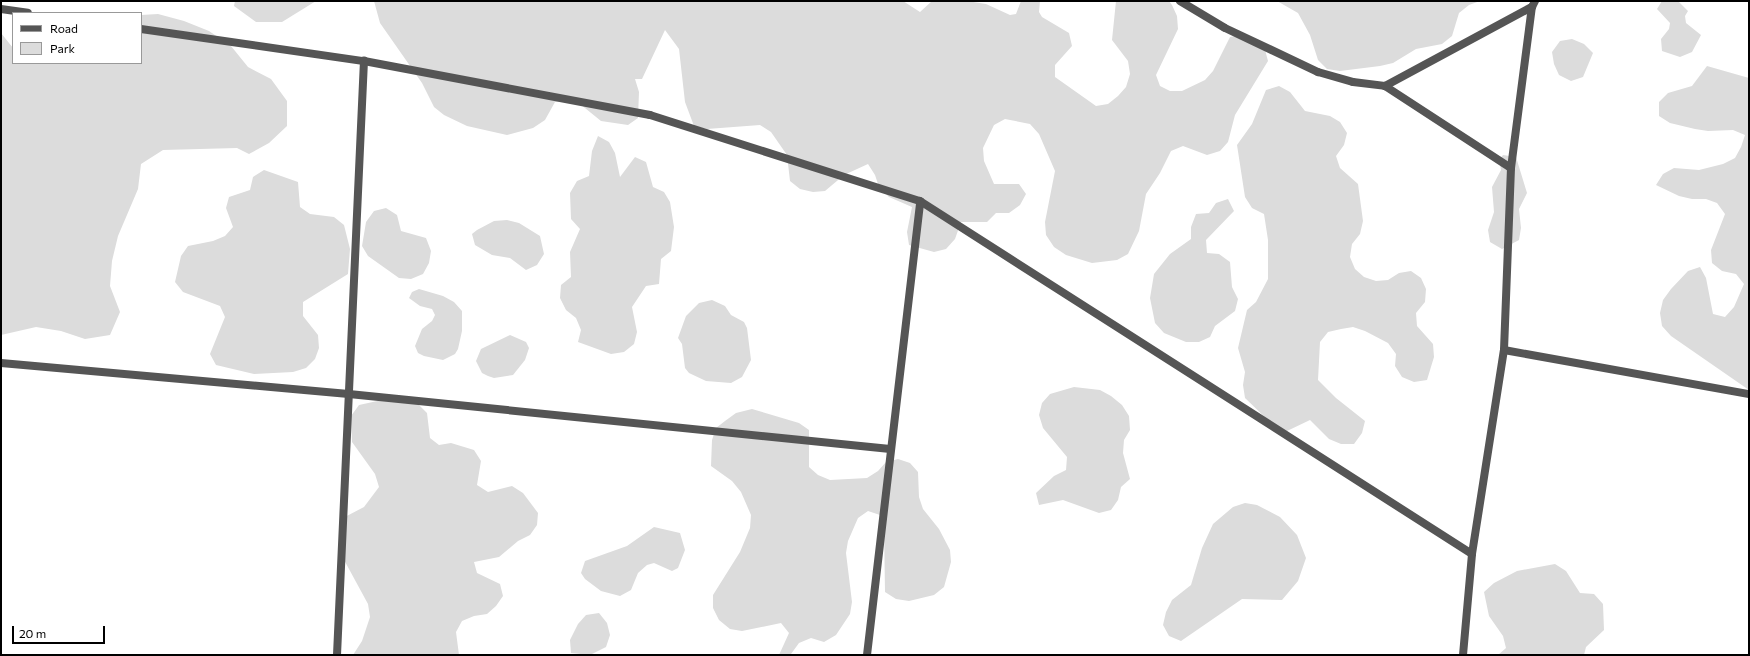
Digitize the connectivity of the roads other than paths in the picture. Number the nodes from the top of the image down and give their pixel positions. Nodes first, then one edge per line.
1 (1180, 1) edge
2 (1534, 4) edge
3 (1, 9) edge
4 (21, 12) edge
5 (142, 29) edge
6 (364, 61) junction
7 (1385, 86) junction
8 (1511, 168) junction
9 (920, 201) junction
10 (1504, 350) junction
11 (1, 363) edge
12 (349, 394) junction
13 (1749, 394) edge
14 (890, 449) junction
15 (1472, 554) junction
16 (337, 655) edge
17 (867, 655) edge
18 (1463, 655) edge

1 - 7 street
2 - 7 street
2 - 8 street
3 - 4 street
5 - 6 street
6 - 9 street
6 - 12 street
7 - 8 street
8 - 10 street
9 - 14 street
9 - 15 street
10 - 13 street
10 - 15 street
11 - 12 street
12 - 14 street
12 - 16 street
14 - 17 street
15 - 18 street

